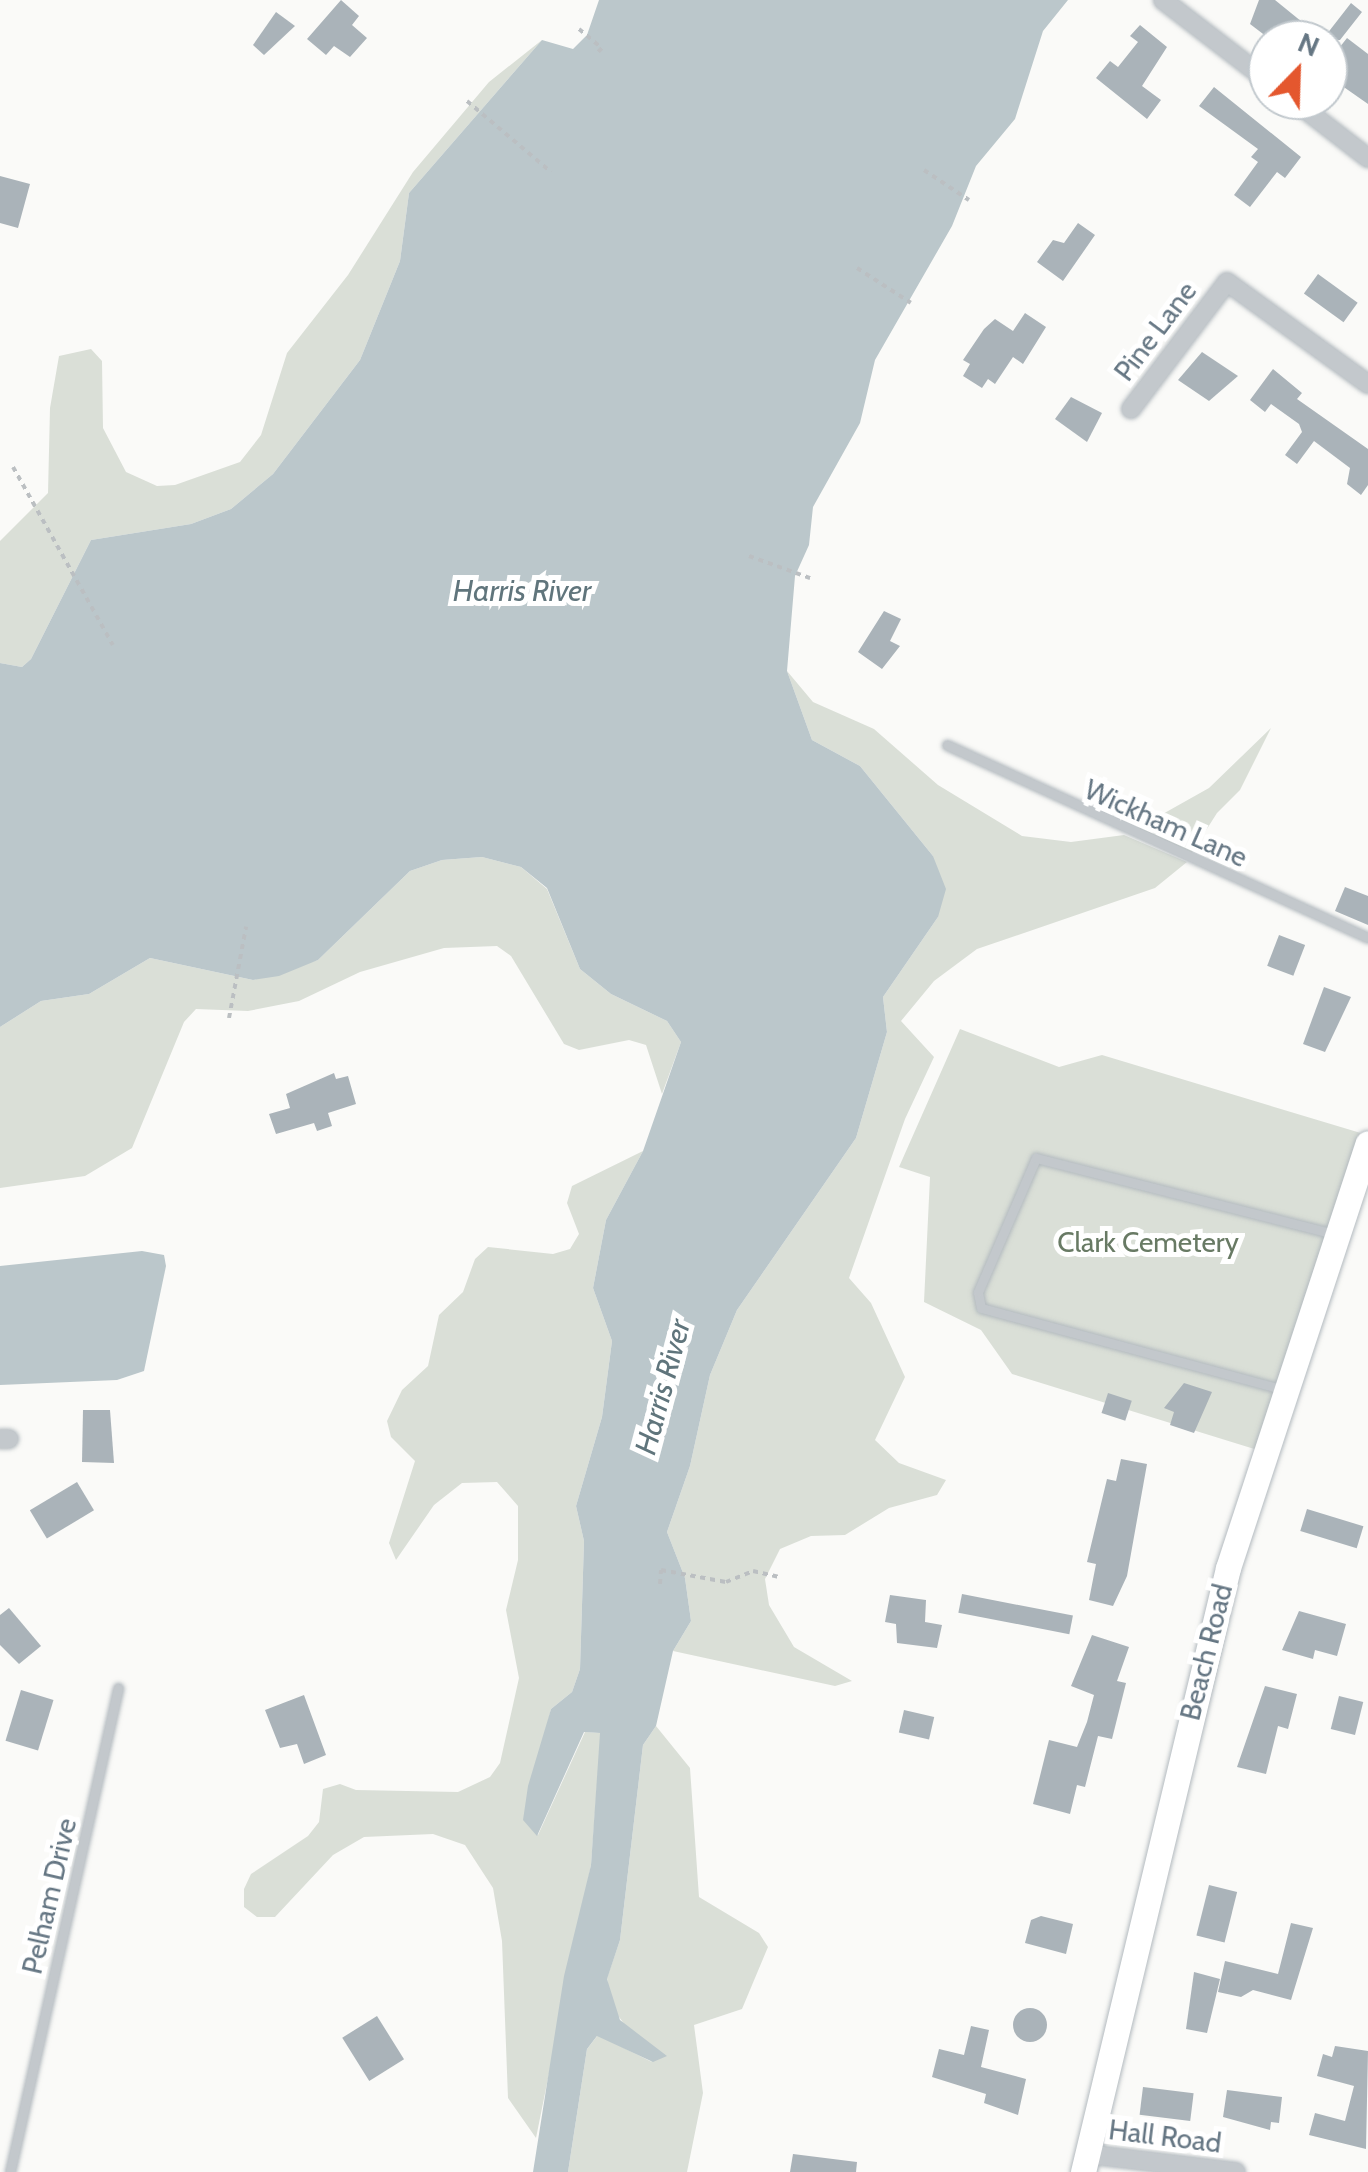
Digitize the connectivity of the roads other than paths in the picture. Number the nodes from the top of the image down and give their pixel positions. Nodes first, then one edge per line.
1 (1163, 0) edge
2 (1248, 66) edge
3 (1319, 120) edge
4 (1368, 158) edge
5 (1368, 384) edge
6 (1131, 409) dead end
7 (947, 745) dead end
8 (1368, 938) edge
9 (1368, 1143) edge
10 (1338, 1235) junction
11 (1287, 1391) junction
12 (118, 1688) dead end
13 (1085, 2163) edge
14 (10, 2172) edge
15 (1236, 2172) edge

1 - 2 street
3 - 4 street
5 - 6 street, Pine Lane
7 - 8 lane, Wickham Lane
9 - 10 street, Beach Road
10 - 11 street, Beach Road
10 - 11 lane
11 - 13 street, Beach Road
12 - 14 lane, Pelham Drive
13 - 15 street, Hall Road

